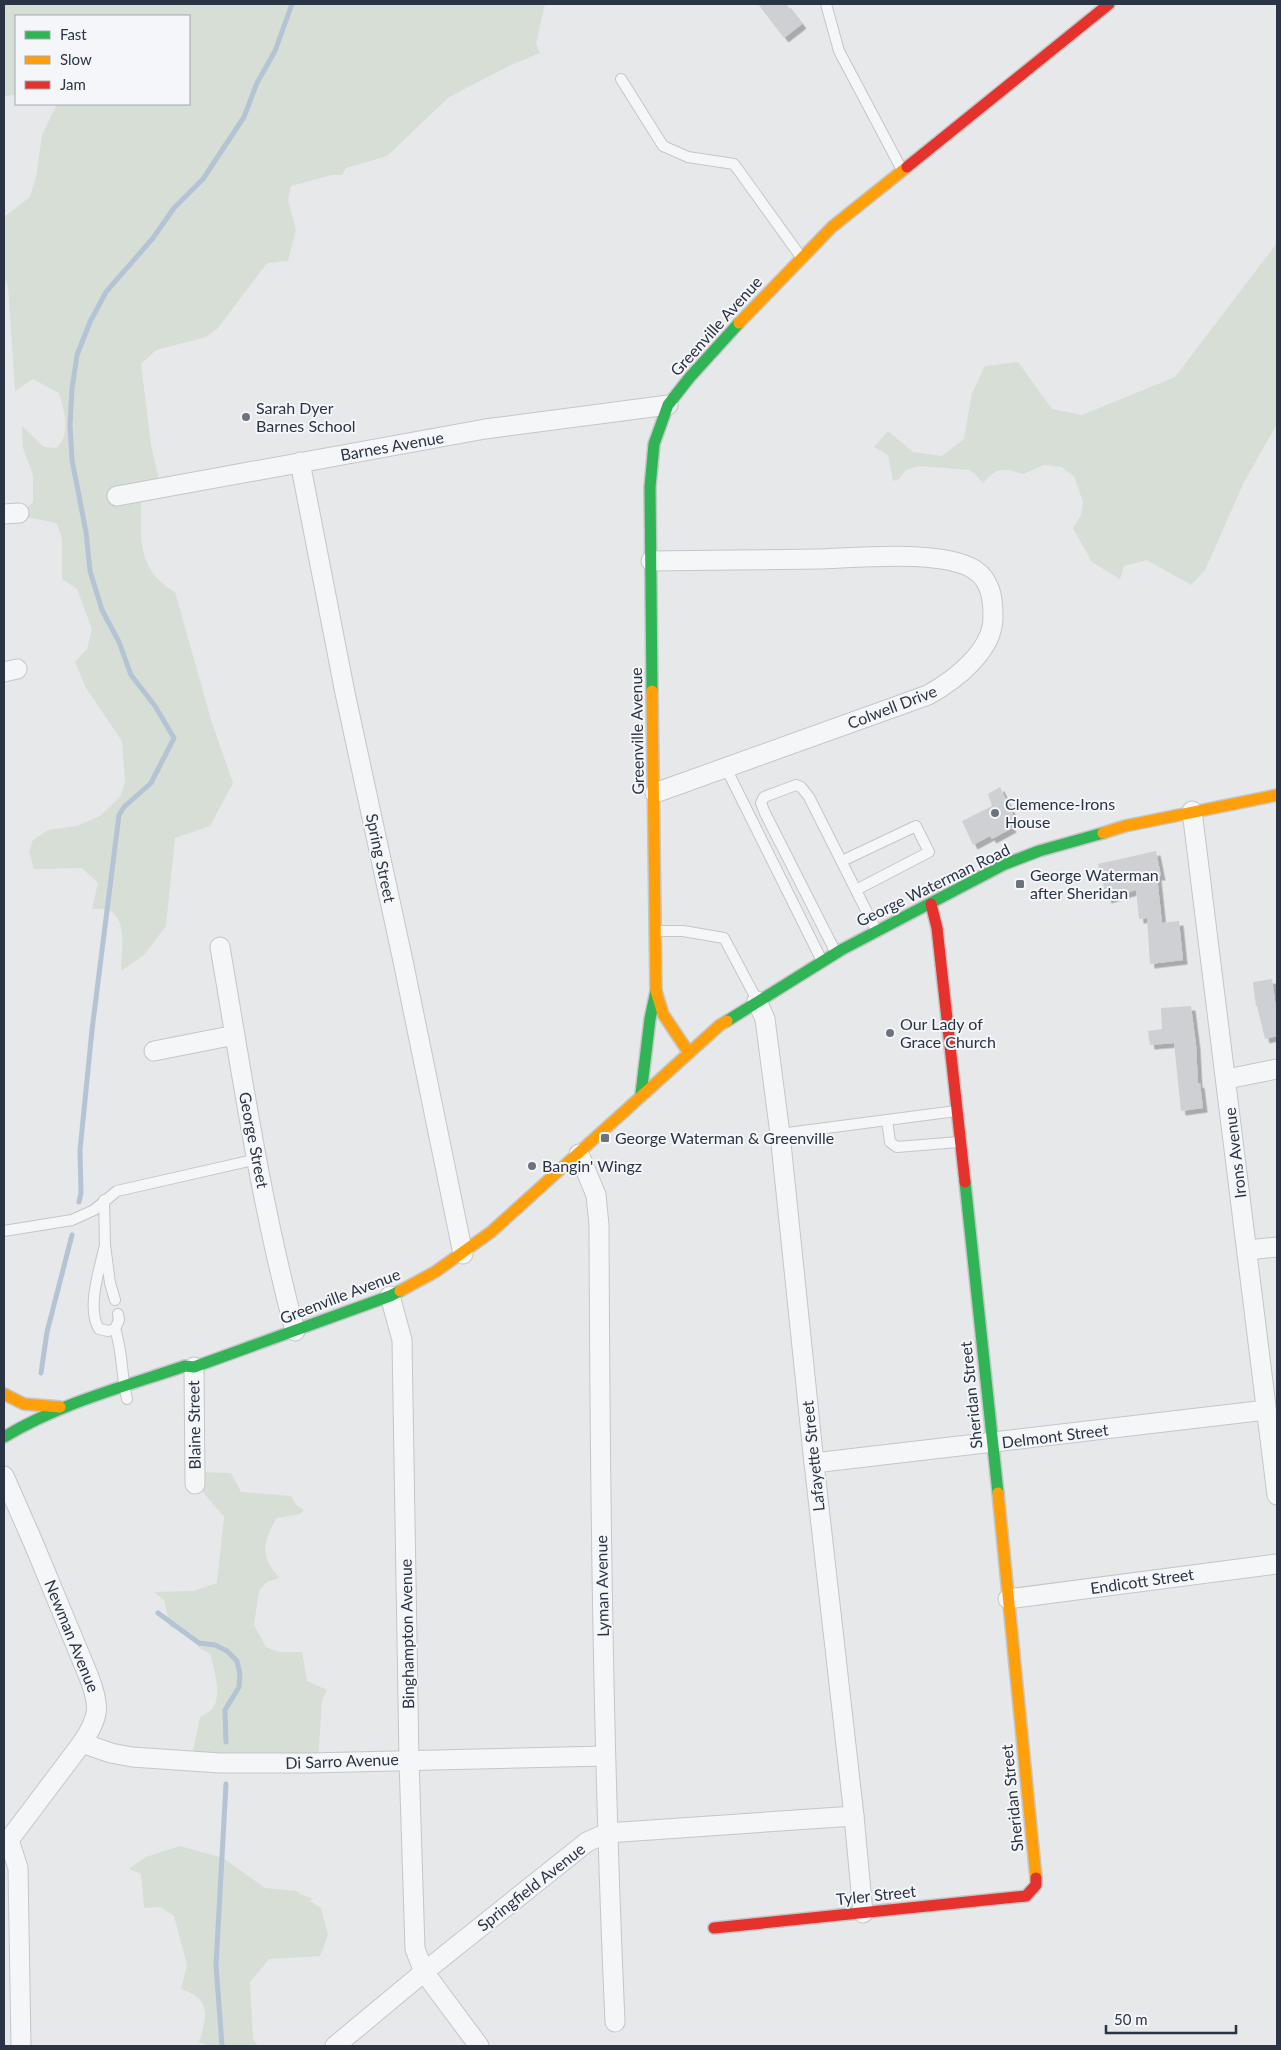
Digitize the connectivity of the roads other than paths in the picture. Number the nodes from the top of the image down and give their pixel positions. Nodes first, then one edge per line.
1 (826, 4) edge
2 (1110, 4) edge
3 (621, 79) dead end
4 (902, 170) junction
5 (801, 258) junction
6 (668, 406) junction
7 (300, 462) junction
8 (117, 496) dead end
9 (651, 561) junction
10 (726, 768) junction
11 (655, 793) junction
12 (1277, 795) edge
13 (1192, 811) junction
14 (842, 861) junction
15 (856, 890) junction
16 (931, 904) junction
17 (877, 930) junction
18 (656, 931) junction
19 (220, 947) dead end
20 (836, 953) junction
21 (822, 961) junction
22 (656, 991) junction
23 (757, 1001) junction
24 (676, 1013) dead end
25 (700, 1023) dead end
26 (720, 1025) junction
27 (235, 1035) junction
28 (154, 1051) dead end
29 (689, 1053) junction
30 (1277, 1069) edge
31 (1227, 1079) junction
32 (641, 1094) junction
33 (957, 1110) junction
34 (887, 1120) junction
35 (780, 1134) junction
36 (960, 1142) junction
37 (579, 1154) junction
38 (258, 1159) junction
39 (104, 1200) junction
40 (4, 1231) edge
41 (105, 1245) junction
42 (1277, 1246) edge
43 (1247, 1250) junction
44 (462, 1254) junction
45 (390, 1296) junction
46 (115, 1300) dead end
47 (118, 1314) dead end
48 (116, 1329) junction
49 (295, 1331) junction
50 (194, 1366) junction
51 (124, 1386) junction
52 (153, 1388) dead end
53 (4, 1394) edge
54 (127, 1399) dead end
55 (62, 1407) junction
56 (1266, 1410) junction
57 (4, 1437) edge
58 (993, 1444) junction
59 (814, 1463) junction
60 (4, 1476) edge
61 (195, 1484) dead end
62 (1277, 1495) edge
63 (1277, 1564) edge
64 (1008, 1599) junction
65 (82, 1743) junction
66 (605, 1756) junction
67 (409, 1760) junction
68 (854, 1816) junction
69 (607, 1833) junction
70 (7, 1843) edge
71 (1036, 1885) joint
72 (863, 1913) junction
73 (714, 1928) dead end
74 (424, 1972) junction
75 (615, 2022) dead end
76 (21, 2046) edge
77 (335, 2046) edge
78 (479, 2046) edge

1 - 4 lane
2 - 4 street, Greenville Avenue
3 - 5 lane
4 - 5 street, Greenville Avenue
5 - 6 street, Greenville Avenue
6 - 7 street, Barnes Avenue
6 - 9 street, Greenville Avenue
7 - 8 street, Barnes Avenue
7 - 44 street, Spring Street
9 - 10 street, Colwell Drive
9 - 11 street, Greenville Avenue
10 - 11 street, Colwell Drive
10 - 21 lane
11 - 18 street, Greenville Avenue
12 - 13 street, George Waterman Road
13 - 16 street, George Waterman Road
13 - 31 street, Irons Avenue
14 - 15 lane
14 - 15 lane
14 - 20 lane
15 - 17 lane
16 - 17 street, George Waterman Road
16 - 33 street, Sheridan Street
17 - 20 street, George Waterman Road
18 - 22 street, Greenville Avenue
18 - 23 lane
19 - 27 street, George Street
20 - 21 street, George Waterman Road
21 - 23 street, George Waterman Road
22 - 24 street
22 - 29 street, Greenville Avenue
22 - 32 street
23 - 26 street, George Waterman Road
23 - 35 street, Lafayette Street
25 - 26 street
26 - 29 street, George Waterman Road
27 - 28 street
27 - 38 street, George Street
29 - 32 street, Greenville Avenue
30 - 31 street
31 - 43 street, Irons Avenue
32 - 37 street, Greenville Avenue
33 - 34 lane
33 - 36 street, Sheridan Street
34 - 35 lane
34 - 36 lane
35 - 59 street, Lafayette Street
36 - 58 street, Sheridan Street
37 - 44 street, Greenville Avenue
37 - 66 street, Lyman Avenue
38 - 39 lane
38 - 49 street, George Street
39 - 40 lane
39 - 41 lane
41 - 46 lane
41 - 48 lane
42 - 43 street
43 - 56 street, Irons Avenue
44 - 45 street, Greenville Avenue
45 - 49 street, Greenville Avenue
45 - 67 street, Binghampton Avenue
47 - 48 lane
48 - 51 lane
49 - 50 street, Greenville Avenue
50 - 51 street, Greenville Avenue
50 - 52 street, Greenville Avenue
50 - 61 street, Blaine Street
51 - 54 lane
51 - 55 street, Greenville Avenue
53 - 55 street
55 - 57 street, Greenville Avenue
56 - 58 street, Delmont Street
56 - 62 street, Irons Avenue
58 - 59 street, Delmont Street
58 - 64 street, Sheridan Street
59 - 68 street, Lafayette Street
60 - 65 street, Newman Avenue
63 - 64 street, Endicott Street
64 - 71 street, Sheridan Street
65 - 67 street, Di Sarro Avenue
65 - 70 street, Newman Avenue
66 - 67 street, Di Sarro Avenue
66 - 69 street, Lyman Avenue
67 - 74 street, Binghampton Avenue
68 - 69 street, Springfield Avenue
68 - 72 street, Lafayette Street
69 - 74 street, Springfield Avenue
69 - 75 street, Lyman Avenue
70 - 76 street, Newman Avenue
71 - 72 street, Tyler Street
72 - 73 street, Tyler Street
74 - 77 street, Springfield Avenue
74 - 78 street, Binghampton Avenue

